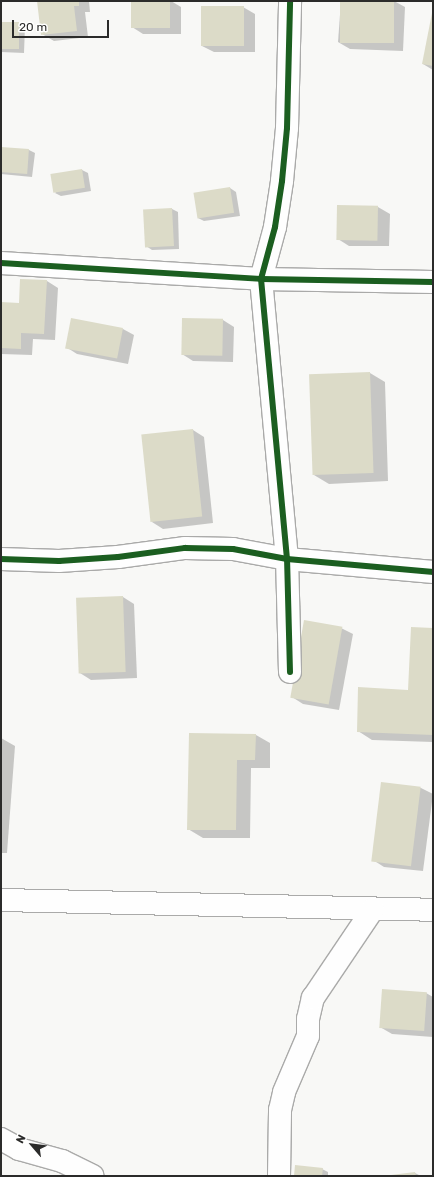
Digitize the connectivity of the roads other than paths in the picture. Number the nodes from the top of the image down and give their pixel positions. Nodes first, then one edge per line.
1 (290, 1) edge
2 (1, 264) edge
3 (261, 279) junction
4 (433, 282) edge
5 (1, 558) edge
6 (287, 559) junction
7 (433, 572) edge
8 (290, 672) dead end
9 (1, 900) edge
10 (373, 909) junction
11 (433, 910) edge
12 (1, 1139) edge
13 (92, 1176) edge
14 (279, 1176) edge

1 - 3 street
2 - 3 street
3 - 4 street
3 - 6 street
5 - 6 street
6 - 7 street
6 - 8 street
9 - 10 street
10 - 11 street
10 - 14 street
12 - 13 street

